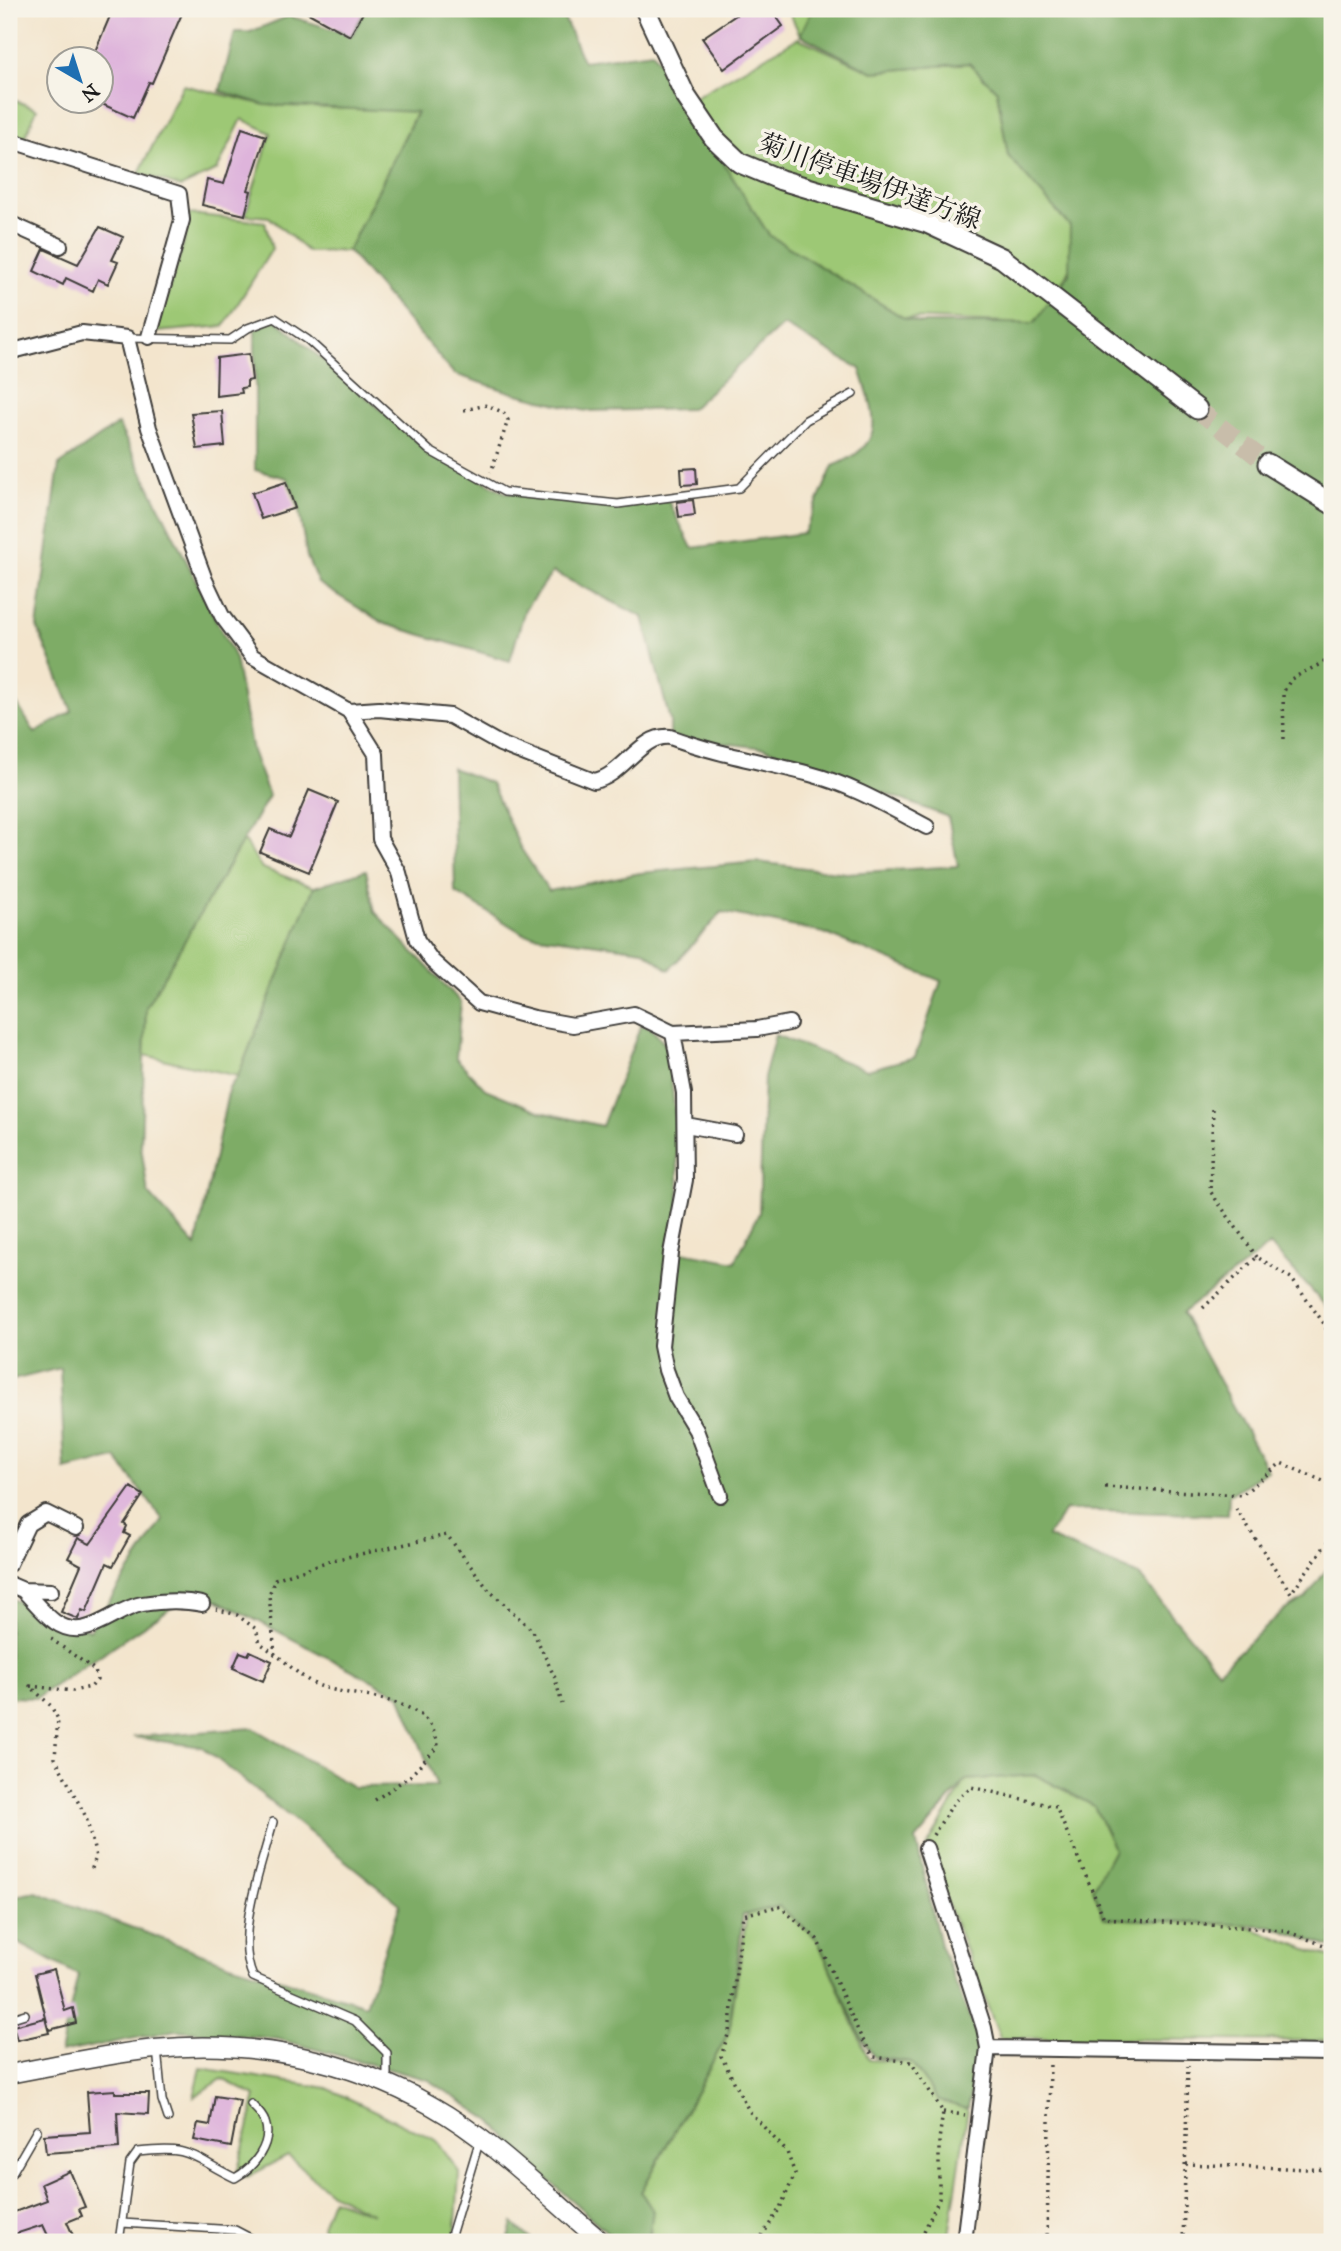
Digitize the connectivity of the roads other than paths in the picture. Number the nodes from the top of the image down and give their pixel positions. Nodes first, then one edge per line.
1 (645, 9) edge
2 (9, 140) edge
3 (9, 223) edge
4 (60, 246) dead end
5 (149, 337) junction
6 (127, 338) junction
7 (9, 352) edge
8 (853, 394) dead end
9 (1197, 409) tunnel mouth
10 (1268, 464) tunnel mouth
11 (1332, 504) edge
12 (349, 711) junction
13 (927, 827) dead end
14 (789, 1023) dead end
15 (673, 1033) junction
16 (686, 1125) junction
17 (735, 1133) dead end
18 (720, 1495) dead end
19 (76, 1528) dead end
20 (9, 1564) edge
21 (9, 1584) edge
22 (23, 1591) junction
23 (51, 1591) dead end
24 (202, 1604) road end
25 (273, 1822) dead end
26 (926, 1848) road end
27 (25, 2014) dead end
28 (9, 2019) edge
29 (988, 2048) junction
30 (157, 2049) junction
31 (1332, 2053) edge
32 (9, 2074) edge
33 (387, 2084) junction
34 (251, 2104) dead end
35 (168, 2118) dead end
36 (37, 2130) dead end
37 (480, 2138) junction
38 (9, 2173) edge
39 (122, 2223) junction
40 (119, 2242) edge
41 (258, 2242) edge
42 (449, 2242) edge
43 (601, 2242) edge
44 (964, 2242) edge

1 - 9 main road, 菊川停車場伊達方線
2 - 5 street
3 - 4 street
5 - 6 lane
5 - 8 lane
6 - 7 street
6 - 12 street
10 - 11 main road
12 - 13 street
12 - 15 street
14 - 15 street
15 - 16 street
16 - 17 street
16 - 18 street
19 - 20 street
21 - 22 street
22 - 23 street
22 - 24 street
25 - 33 lane
26 - 29 street
27 - 28 lane
29 - 31 street
29 - 44 street
30 - 32 street
30 - 33 street
30 - 35 lane
33 - 37 street
34 - 39 lane
36 - 38 lane
37 - 42 lane
37 - 43 street
39 - 40 lane
39 - 41 lane

